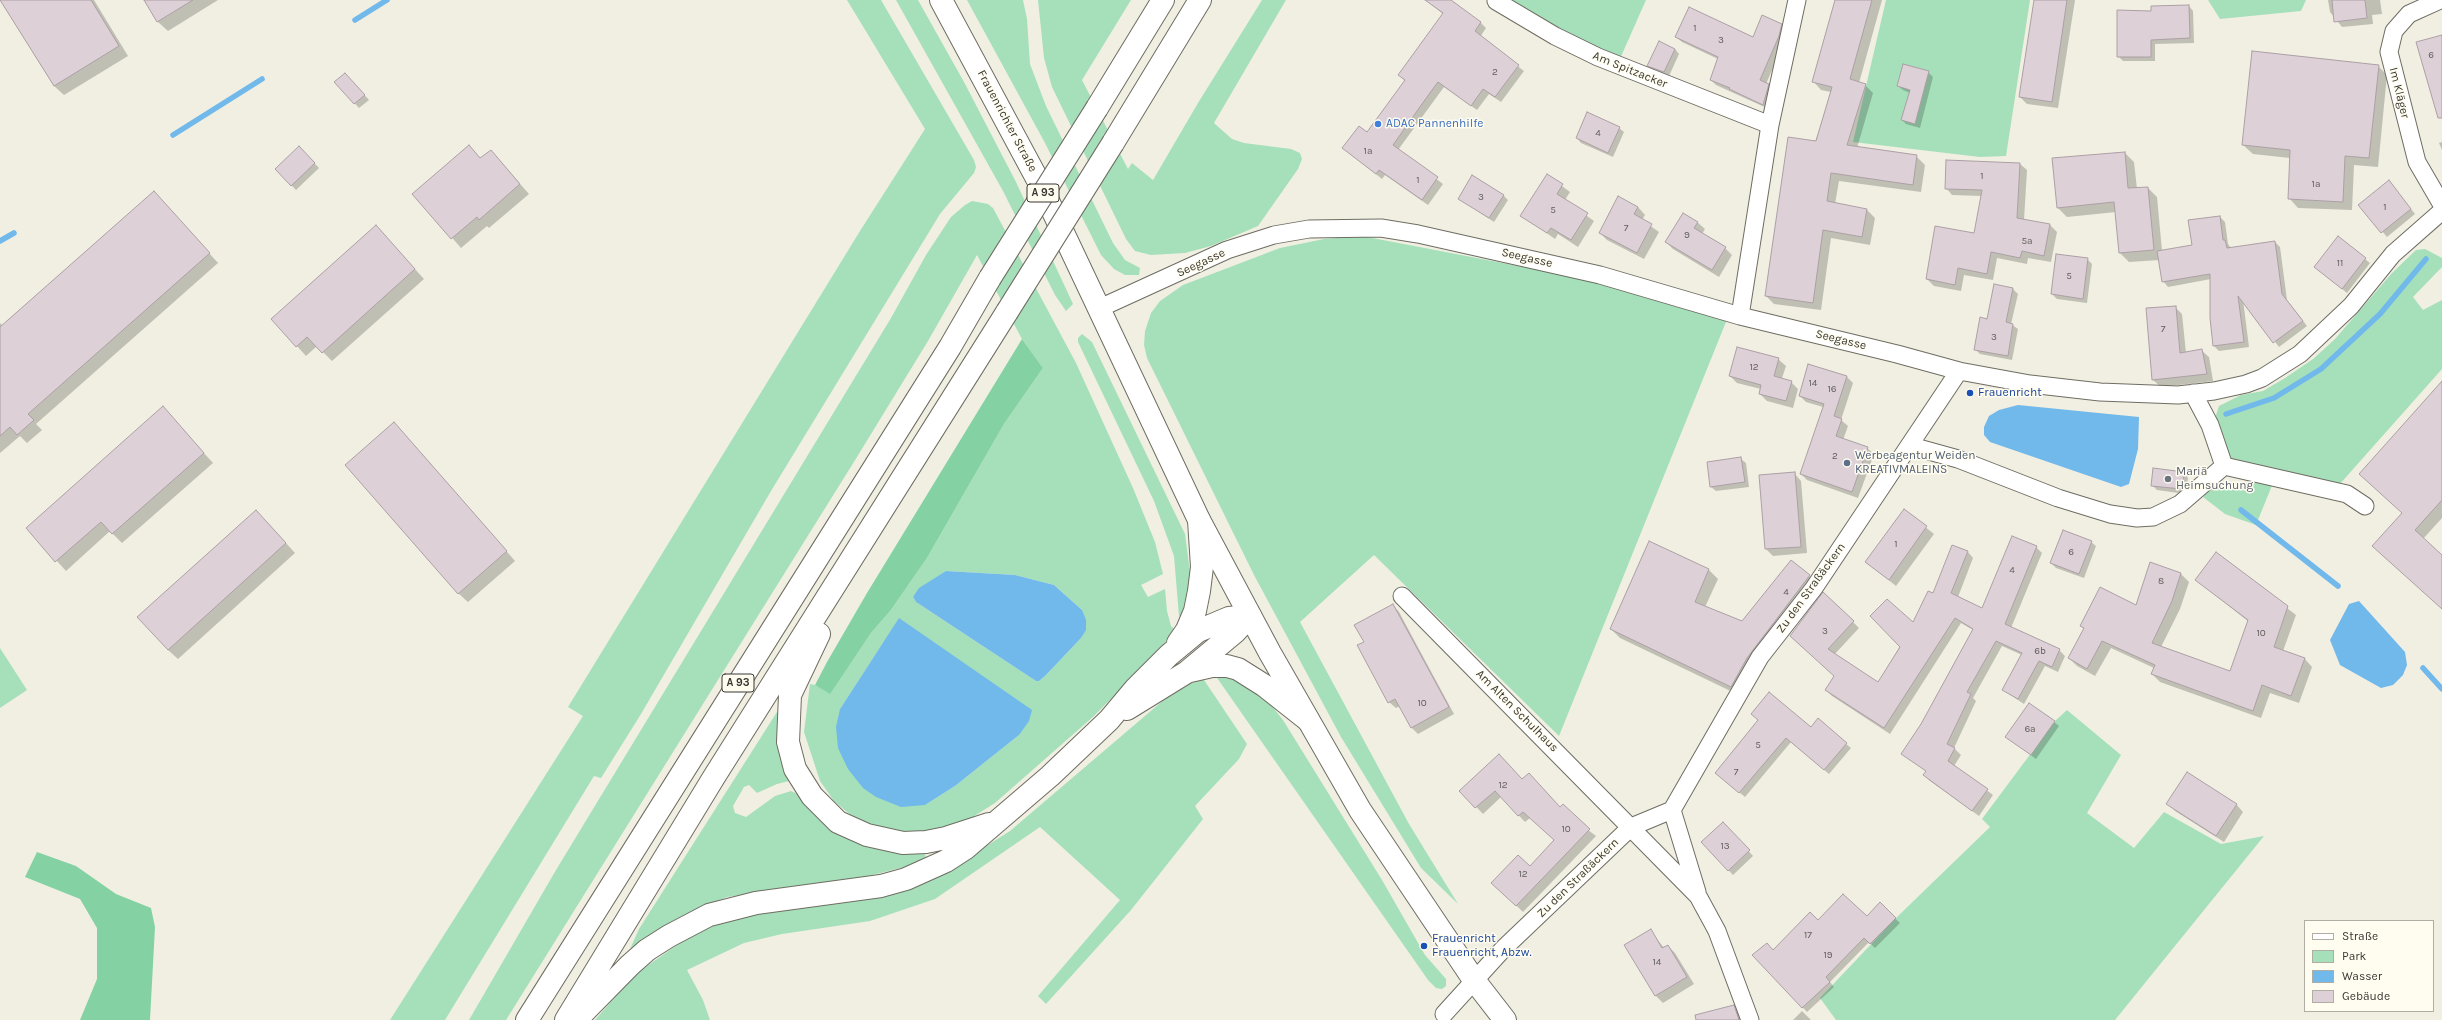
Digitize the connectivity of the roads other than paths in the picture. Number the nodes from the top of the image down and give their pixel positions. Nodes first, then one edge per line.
1 (941, 0) edge
2 (1163, 0) edge
3 (1200, 0) edge
4 (1797, 0) edge
5 (2440, 0) edge
6 (1496, 1) edge
7 (1770, 125) junction
8 (2442, 205) edge
9 (2442, 211) edge
10 (1100, 308) junction
11 (1740, 316) junction
12 (1959, 371) junction
13 (2194, 393) junction
14 (1911, 446) junction
15 (2224, 466) junction
16 (2365, 506) dead end
17 (1199, 520) junction
18 (859, 550) junction
19 (1402, 596) dead end
20 (1250, 616) junction
21 (1169, 655) junction
22 (1187, 672) junction
23 (1108, 720) junction
24 (1308, 720) junction
25 (1672, 810) junction
26 (995, 822) junction
27 (1631, 827) junction
28 (1698, 896) junction
29 (1474, 980) junction
30 (1444, 1014) dead end
31 (527, 1020) edge
32 (566, 1020) edge
33 (576, 1020) edge
34 (1505, 1020) edge
35 (1750, 1020) edge

1 - 10 main road, Frauenrichter Straße
2 - 31 main road, A 93, bridge
3 - 18 main road, A 93, bridge
4 - 7 street
5 - 8 street, Im Kläger
6 - 7 street, Am Spitzacker
7 - 11 street
9 - 13 street, Seegasse
10 - 11 street, Seegasse
10 - 17 main road, Frauenrichter Straße
11 - 12 street, Seegasse
12 - 13 street, Seegasse
12 - 14 street, Zu den Straßäckern
13 - 15 street
14 - 15 street
14 - 25 street, Zu den Straßäckern
15 - 16 street
17 - 20 main road, Frauenrichter Straße
17 - 21 main road
18 - 26 main road
18 - 32 main road, A 93
19 - 27 street, Am Alten Schulhaus
20 - 21 main road
20 - 22 main road
20 - 24 main road, Frauenrichter Straße
21 - 23 main road
22 - 23 main road
22 - 24 main road
23 - 26 main road
24 - 29 main road, Frauenrichter Straße
25 - 27 street
25 - 28 street
26 - 33 main road
27 - 28 street, Am Alten Schulhaus
27 - 29 street, Zu den Straßäckern
28 - 35 street, Am Alten Schulhaus
29 - 30 street, Zu den Straßäckern
29 - 34 main road, Frauenrichter Straße

